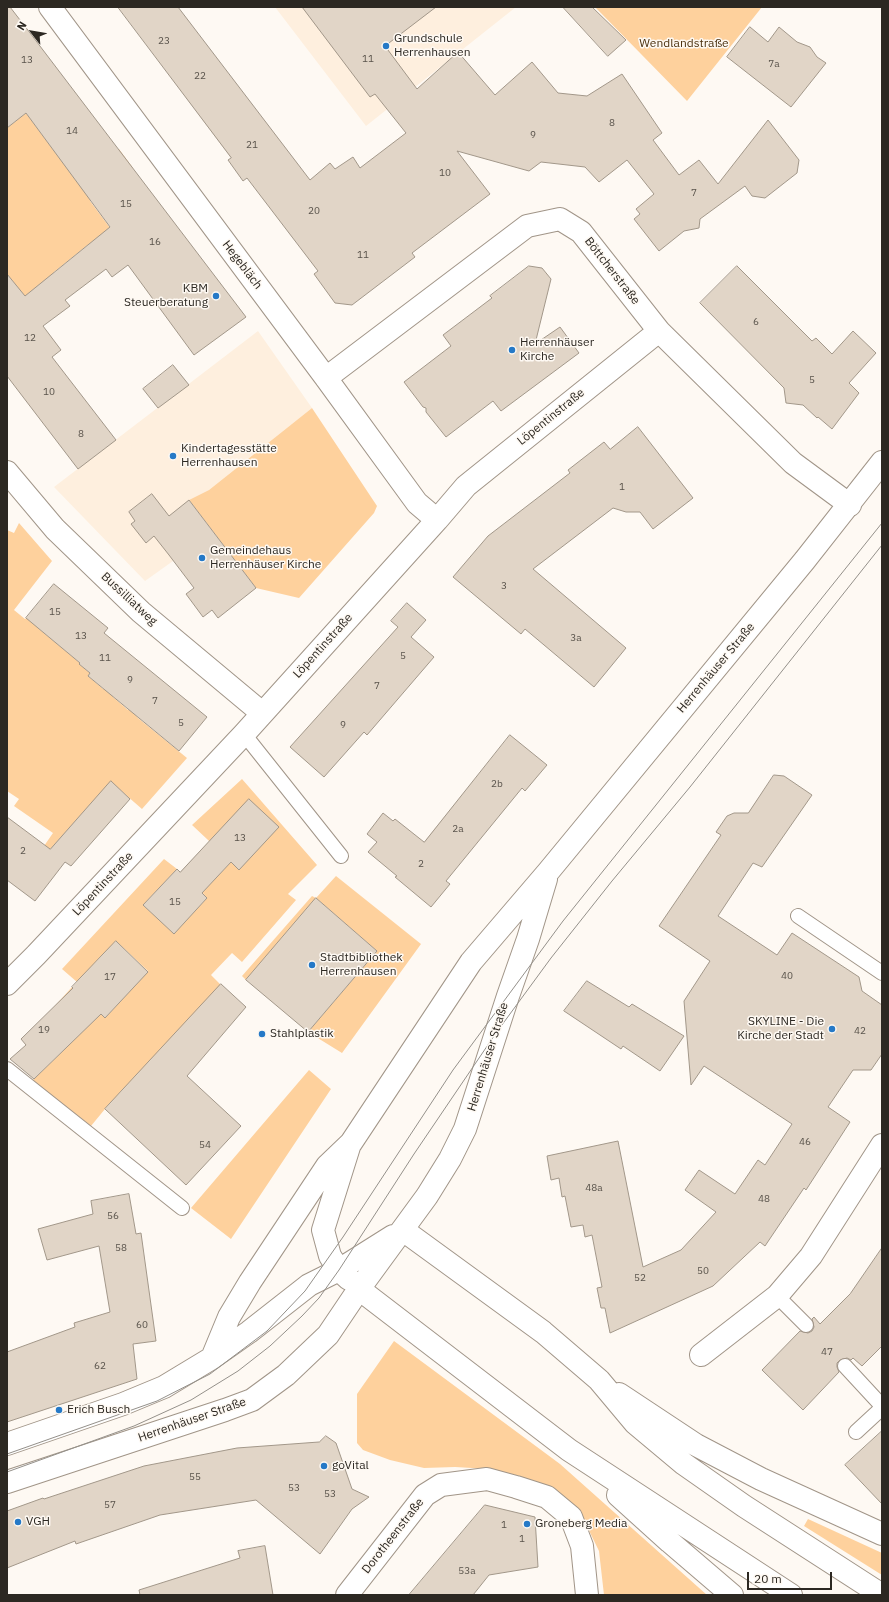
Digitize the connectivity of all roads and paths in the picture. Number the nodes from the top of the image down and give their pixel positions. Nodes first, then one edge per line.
1 (50, 7) edge
2 (659, 330) junction
3 (326, 378) junction
4 (882, 462) edge
5 (7, 472) edge
6 (850, 505) junction
7 (437, 520) junction
8 (262, 714) junction
9 (244, 734) junction
10 (341, 856) dead end
11 (548, 872) junction
12 (798, 916) dead end
13 (882, 973) edge
14 (7, 984) edge
15 (7, 1069) edge
16 (351, 1142) junction
17 (882, 1145) edge
18 (182, 1208) dead end
19 (403, 1230) junction
20 (339, 1270) junction
21 (359, 1289) junction
22 (777, 1296) junction
23 (806, 1324) dead end
24 (701, 1355) dead end
25 (212, 1358) junction
26 (845, 1366) dead end
27 (599, 1380) junction
28 (882, 1407) edge
29 (856, 1432) dead end
30 (7, 1444) edge
31 (569, 1450) junction
32 (7, 1482) edge
33 (882, 1534) edge
34 (346, 1595) edge
35 (586, 1595) edge
36 (732, 1595) edge
37 (791, 1595) edge
38 (882, 1595) edge

1 - 3 main road, Hegebläch
2 - 3 main road, Böttcherstraße
2 - 6 main road, Böttcherstraße
2 - 7 main road, Löpentinstraße
3 - 7 main road, Hegebläch
4 - 6 main road, Herrenhäuser Straße
5 - 8 main road, Bussilliatweg
6 - 11 main road, Herrenhäuser Straße
7 - 8 main road, Löpentinstraße
8 - 9 main road, Löpentinstraße
9 - 10 lane
9 - 14 main road, Löpentinstraße
11 - 16 main road, Herrenhäuser Straße
11 - 19 main road, Herrenhäuser Straße
12 - 13 lane
15 - 18 lane
16 - 20 main road, Herrenhäuser Straße
16 - 25 main road, Herrenhäuser Straße
17 - 22 main road
19 - 20 main road, Herrenhäuser Straße
19 - 21 main road, Herrenhäuser Straße
19 - 27 main road
20 - 21 main road, Herrenhäuser Straße
20 - 25 main road, Herrenhäuser Straße
21 - 31 main road
21 - 32 main road, Herrenhäuser Straße
22 - 23 lane
22 - 24 main road
25 - 30 main road, Herrenhäuser Straße
26 - 28 lane
27 - 33 main road
27 - 38 main road
28 - 29 lane
31 - 36 main road
31 - 37 main road
34 - 35 main road, Dorotheenstraße

